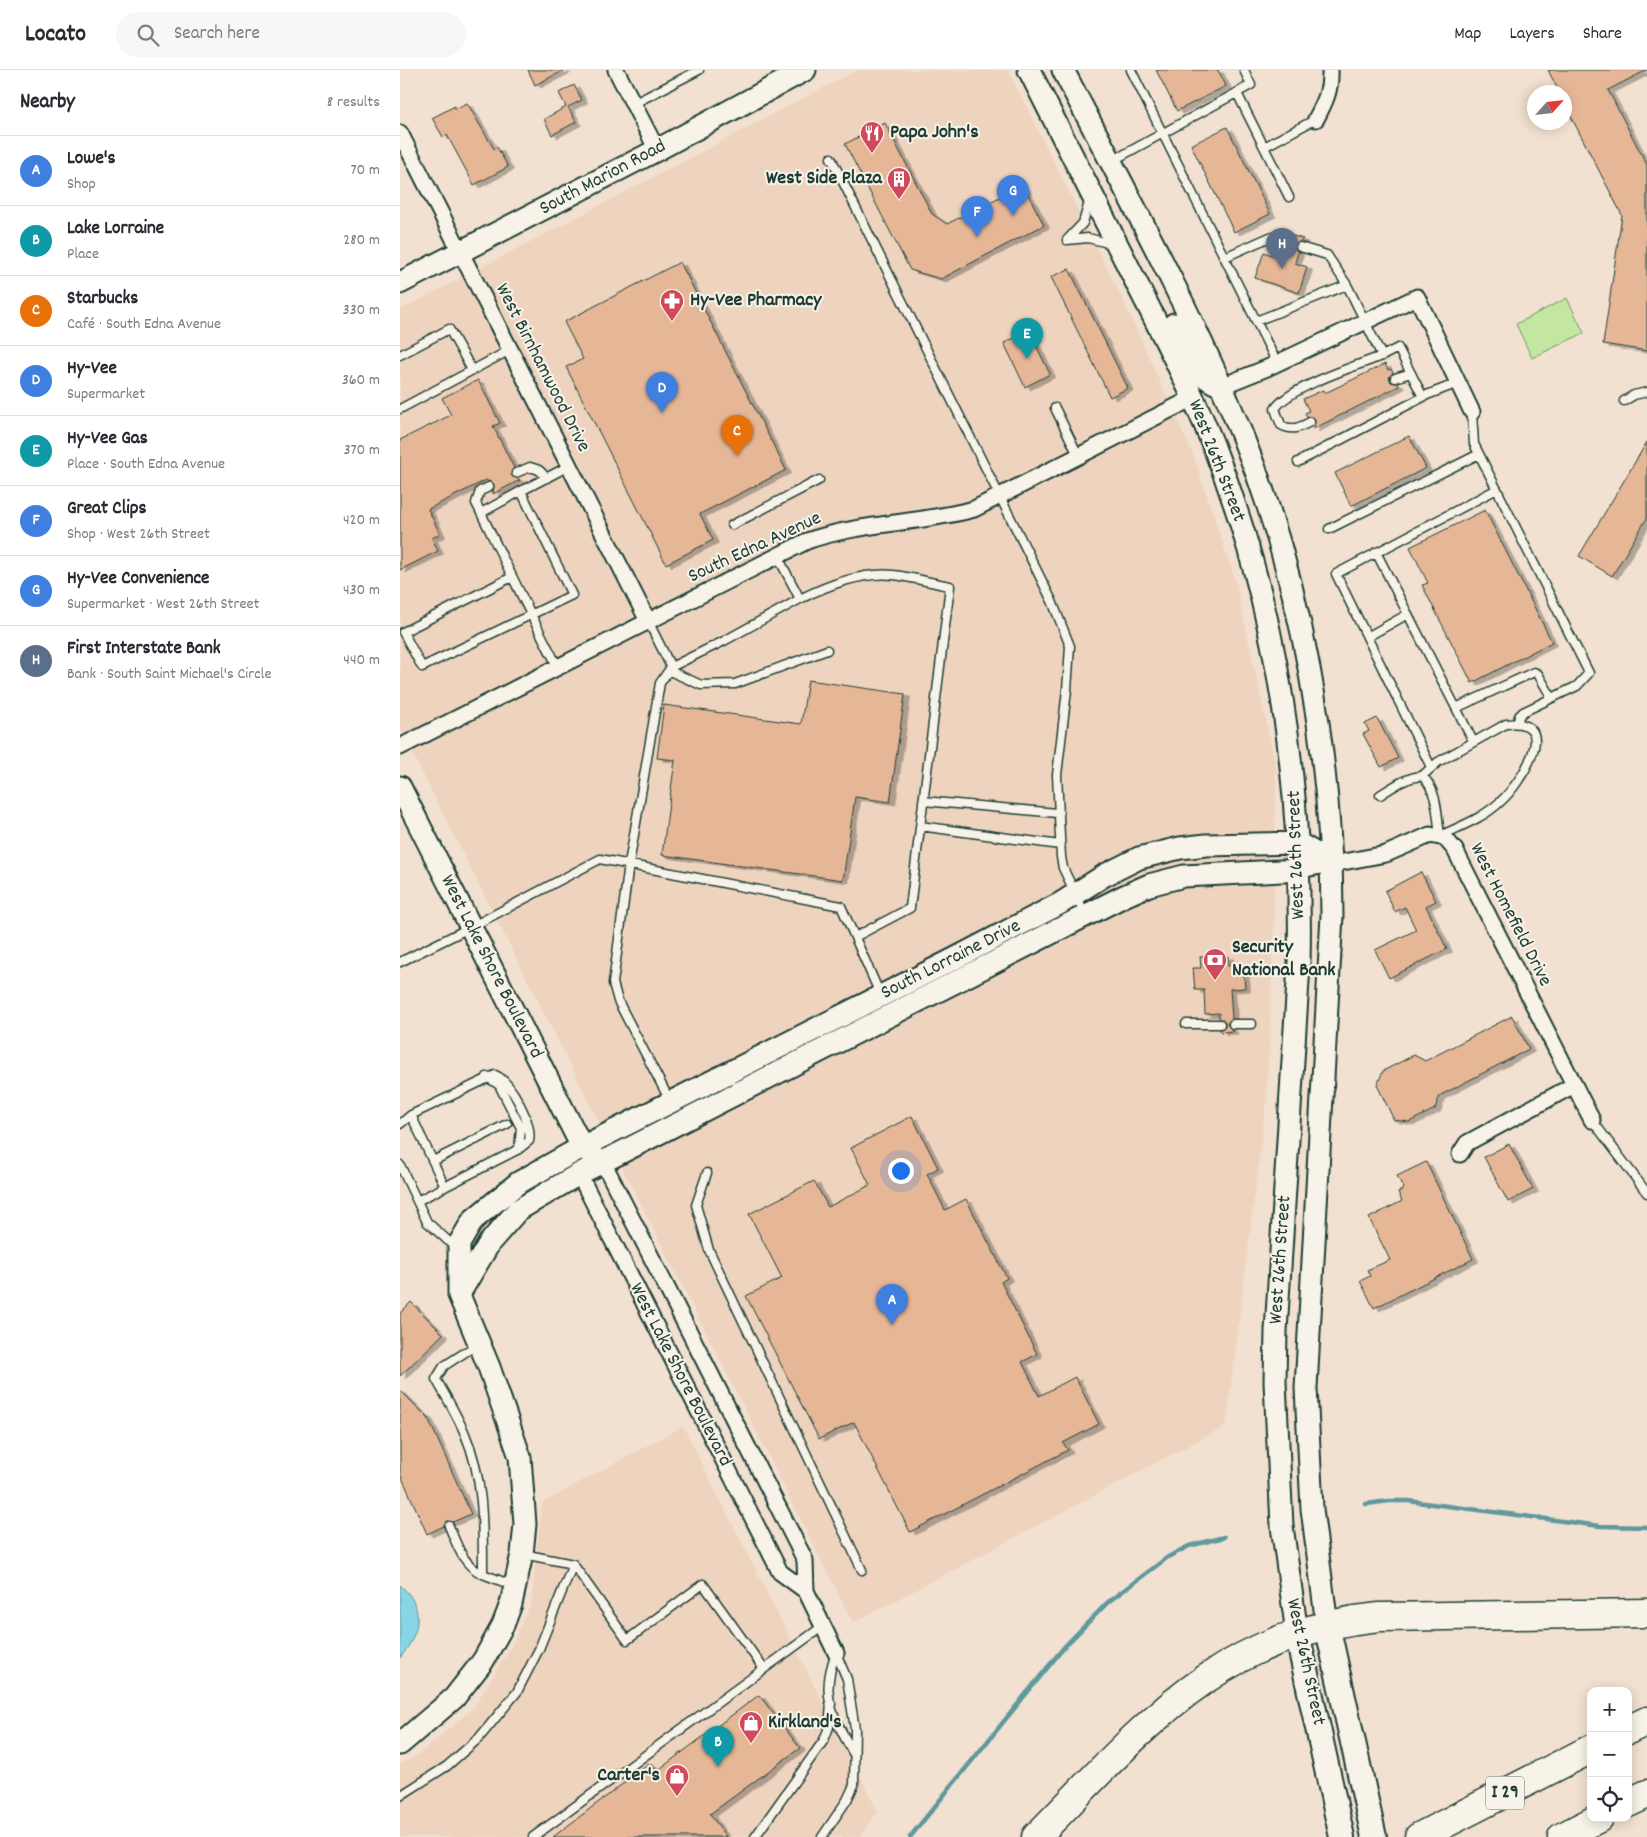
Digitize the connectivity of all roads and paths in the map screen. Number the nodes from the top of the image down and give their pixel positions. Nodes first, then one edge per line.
1 (616, 70) edge
2 (699, 70) edge
3 (805, 70) edge
4 (1029, 70) edge
5 (1063, 70) edge
6 (1131, 70) edge
7 (1244, 70) edge
8 (1330, 70) edge
9 (1237, 93) junction
10 (633, 104) junction
11 (1316, 119) joint
12 (400, 133) edge
13 (1164, 134) junction
14 (1264, 147) junction
15 (657, 150) junction
16 (831, 158) dead end
17 (1110, 162) junction
18 (1087, 186) junction
19 (1289, 197) dead end
20 (1282, 240) dead end
21 (1118, 246) junction
22 (1300, 246) dead end
23 (460, 252) junction
24 (1225, 257) junction
25 (400, 283) edge
26 (1347, 284) junction
27 (1256, 320) junction
28 (1364, 322) junction
29 (510, 350) junction
30 (400, 355) edge
31 (1382, 356) junction
32 (1277, 363) junction
33 (472, 370) junction
34 (1411, 373) junction
35 (1395, 378) dead end
36 (1458, 384) junction
37 (1222, 386) junction
38 (1647, 392) edge
39 (1423, 397) junction
40 (1193, 398) junction
41 (1624, 401) dead end
42 (1055, 408) dead end
43 (400, 409) edge
44 (1472, 412) joint
45 (1310, 422) dead end
46 (1479, 454) junction
47 (1079, 457) junction
48 (1298, 462) dead end
49 (569, 466) junction
50 (516, 473) dead end
51 (546, 478) junction
52 (819, 480) dead end
53 (489, 487) dead end
54 (1497, 489) junction
55 (521, 491) junction
56 (1000, 497) junction
57 (481, 513) junction
58 (732, 525) dead end
59 (1329, 529) dead end
60 (1376, 552) junction
61 (777, 555) junction
62 (512, 576) junction
63 (800, 599) junction
64 (1408, 614) junction
65 (531, 615) junction
66 (1297, 615) junction
67 (648, 621) junction
68 (401, 630) edge
69 (1367, 637) junction
70 (827, 650) dead end
71 (558, 667) junction
72 (671, 667) junction
73 (1552, 698) junction
74 (1456, 708) junction
75 (1518, 722) junction
76 (1473, 742) junction
77 (400, 747) edge
78 (1431, 767) junction
79 (1422, 776) junction
80 (400, 787) edge
81 (1380, 795) dead end
82 (923, 801) junction
83 (1057, 813) junction
84 (920, 826) junction
85 (1440, 836) junction
86 (1298, 843) junction
87 (1060, 845) junction
88 (1332, 863) junction
89 (629, 864) junction
90 (1300, 870) junction
91 (1075, 894) junction
92 (1086, 916) junction
93 (471, 928) junction
94 (855, 937) junction
95 (400, 962) edge
96 (881, 996) junction
97 (1186, 1024) dead end
98 (1220, 1024) dead end
99 (1233, 1024) dead end
100 (1252, 1024) dead end
101 (1574, 1085) junction
102 (670, 1103) junction
103 (411, 1115) junction
104 (1592, 1120) joint
105 (400, 1124) edge
106 (507, 1124) dead end
107 (582, 1147) junction
108 (1460, 1154) dead end
109 (433, 1161) junction
110 (603, 1162) junction
111 (400, 1165) edge
112 (707, 1173) dead end
113 (579, 1174) junction
114 (445, 1187) junction
115 (1647, 1192) edge
116 (417, 1201) junction
117 (459, 1251) junction
118 (459, 1295) junction
119 (479, 1343) junction
120 (449, 1526) dead end
121 (522, 1554) junction
122 (573, 1564) junction
123 (862, 1570) dead end
124 (483, 1574) junction
125 (516, 1587) junction
126 (806, 1591) junction
127 (1647, 1614) edge
128 (1327, 1624) junction
129 (823, 1626) junction
130 (1297, 1633) junction
131 (836, 1653) junction
132 (764, 1669) junction
133 (831, 1704) junction
134 (1647, 1721) edge
135 (1632, 1728) edge
136 (400, 1744) edge
137 (1587, 1752) edge
138 (853, 1753) junction
139 (1647, 1794) edge
140 (400, 1796) edge
141 (1632, 1801) edge
142 (1591, 1822) edge
143 (533, 1837) edge
144 (755, 1837) edge
145 (822, 1837) edge
146 (1036, 1837) edge
147 (1342, 1837) edge
148 (1374, 1837) edge
149 (1419, 1837) edge
150 (1562, 1837) edge

1 - 10 street
2 - 10 lane
3 - 15 main road, South Marion Road
4 - 18 main road, West 26th Street
5 - 17 main road, West 26th Street
6 - 13 lane
7 - 9 lane
8 - 11 street
9 - 13 lane
9 - 14 lane
10 - 15 street
11 - 14 lane
12 - 23 street, West Birnhamwood Drive
13 - 17 lane
13 - 24 lane
14 - 19 lane
15 - 23 main road, South Marion Road
16 - 56 lane
17 - 37 main road, West 26th Street
18 - 21 main road, West 26th Street
18 - 21 lane
18 - 37 main road
20 - 24 lane
21 - 40 main road, West 26th Street
22 - 26 lane
23 - 25 main road, South Marion Road
23 - 29 street, West Birnhamwood Drive
24 - 27 lane
26 - 27 lane
26 - 28 lane
27 - 32 lane
28 - 31 lane
28 - 32 street
28 - 36 street
29 - 33 lane
29 - 49 street, West Birnhamwood Drive
30 - 33 lane
31 - 34 lane
31 - 45 lane
32 - 37 street
33 - 43 lane
34 - 35 lane
34 - 39 lane
36 - 39 lane
36 - 44 street
37 - 66 main road, West 26th Street
38 - 41 lane
39 - 48 lane
40 - 47 street, South Edna Avenue
40 - 66 main road
40 - 86 main road, West 26th Street
42 - 47 lane
44 - 46 lane
46 - 54 lane
46 - 59 lane
47 - 56 street, South Edna Avenue
49 - 51 lane
49 - 67 street, West Birnhamwood Drive
50 - 51 lane
51 - 55 lane
52 - 58 lane
53 - 57 lane
54 - 60 lane
54 - 73 lane
55 - 57 lane
55 - 65 lane
56 - 61 street, South Edna Avenue
56 - 83 lane
57 - 62 lane
60 - 64 lane
60 - 69 lane
61 - 63 lane
61 - 67 street, South Edna Avenue
62 - 65 lane
62 - 68 lane
63 - 72 lane
63 - 82 lane
64 - 69 lane
64 - 74 lane
65 - 68 lane
65 - 71 lane
66 - 88 main road, West 26th Street
67 - 71 street, South Edna Avenue
67 - 72 lane
69 - 78 lane
70 - 72 lane
71 - 77 street, South Edna Avenue
72 - 89 lane
73 - 74 lane
73 - 75 lane
74 - 76 lane
75 - 76 lane
75 - 85 lane
76 - 78 lane
78 - 79 lane
79 - 81 lane
79 - 85 lane
80 - 93 main road, West Lake Shore Boulevard
82 - 83 lane
82 - 84 lane
83 - 87 lane
84 - 87 lane
84 - 94 lane
85 - 88 street, West Homefield Drive
85 - 101 street, West Homefield Drive
86 - 88 main road
86 - 90 main road, West 26th Street
86 - 91 main road, South Lorraine Drive
87 - 91 lane
88 - 90 street, West Homefield Drive
88 - 128 main road, West 26th Street
89 - 93 lane
89 - 94 lane
89 - 102 lane
90 - 92 main road, South Lorraine Drive
90 - 130 main road, West 26th Street
91 - 92 lane
91 - 96 main road, South Lorraine Drive
92 - 110 main road, South Lorraine Drive
93 - 95 lane
93 - 107 main road, West Lake Shore Boulevard
94 - 96 lane
96 - 102 main road, South Lorraine Drive
97 - 98 lane
99 - 100 lane
101 - 104 street, West Homefield Drive
101 - 108 street
102 - 107 main road, South Lorraine Drive
103 - 105 lane
103 - 109 lane
103 - 114 lane
104 - 115 lane
106 - 109 lane
107 - 110 main road, West Lake Shore Boulevard
107 - 113 main road
107 - 117 main road, South Lorraine Drive
109 - 114 lane
110 - 113 main road, South Lorraine Drive
110 - 126 street, West Lake Shore Boulevard
111 - 116 lane
112 - 123 lane
113 - 118 main road, South Lorraine Drive
113 - 126 street, West Lake Shore Boulevard
114 - 116 lane
116 - 117 lane
117 - 118 main road
118 - 119 main road
119 - 121 main road
119 - 124 lane
120 - 124 lane
121 - 122 lane
121 - 125 main road
122 - 132 lane
122 - 140 lane
124 - 125 lane
125 - 136 main road
126 - 129 street, West Lake Shore Boulevard
127 - 128 highway
128 - 130 highway
128 - 148 main road, West 26th Street
129 - 131 street, West Lake Shore Boulevard
129 - 132 lane
130 - 146 highway
130 - 147 main road, West 26th Street
131 - 133 lane
131 - 138 lane
132 - 143 lane
133 - 138 lane
133 - 144 lane
134 - 135 highway
137 - 149 highway, I 29
138 - 145 lane
139 - 141 highway
142 - 150 highway

